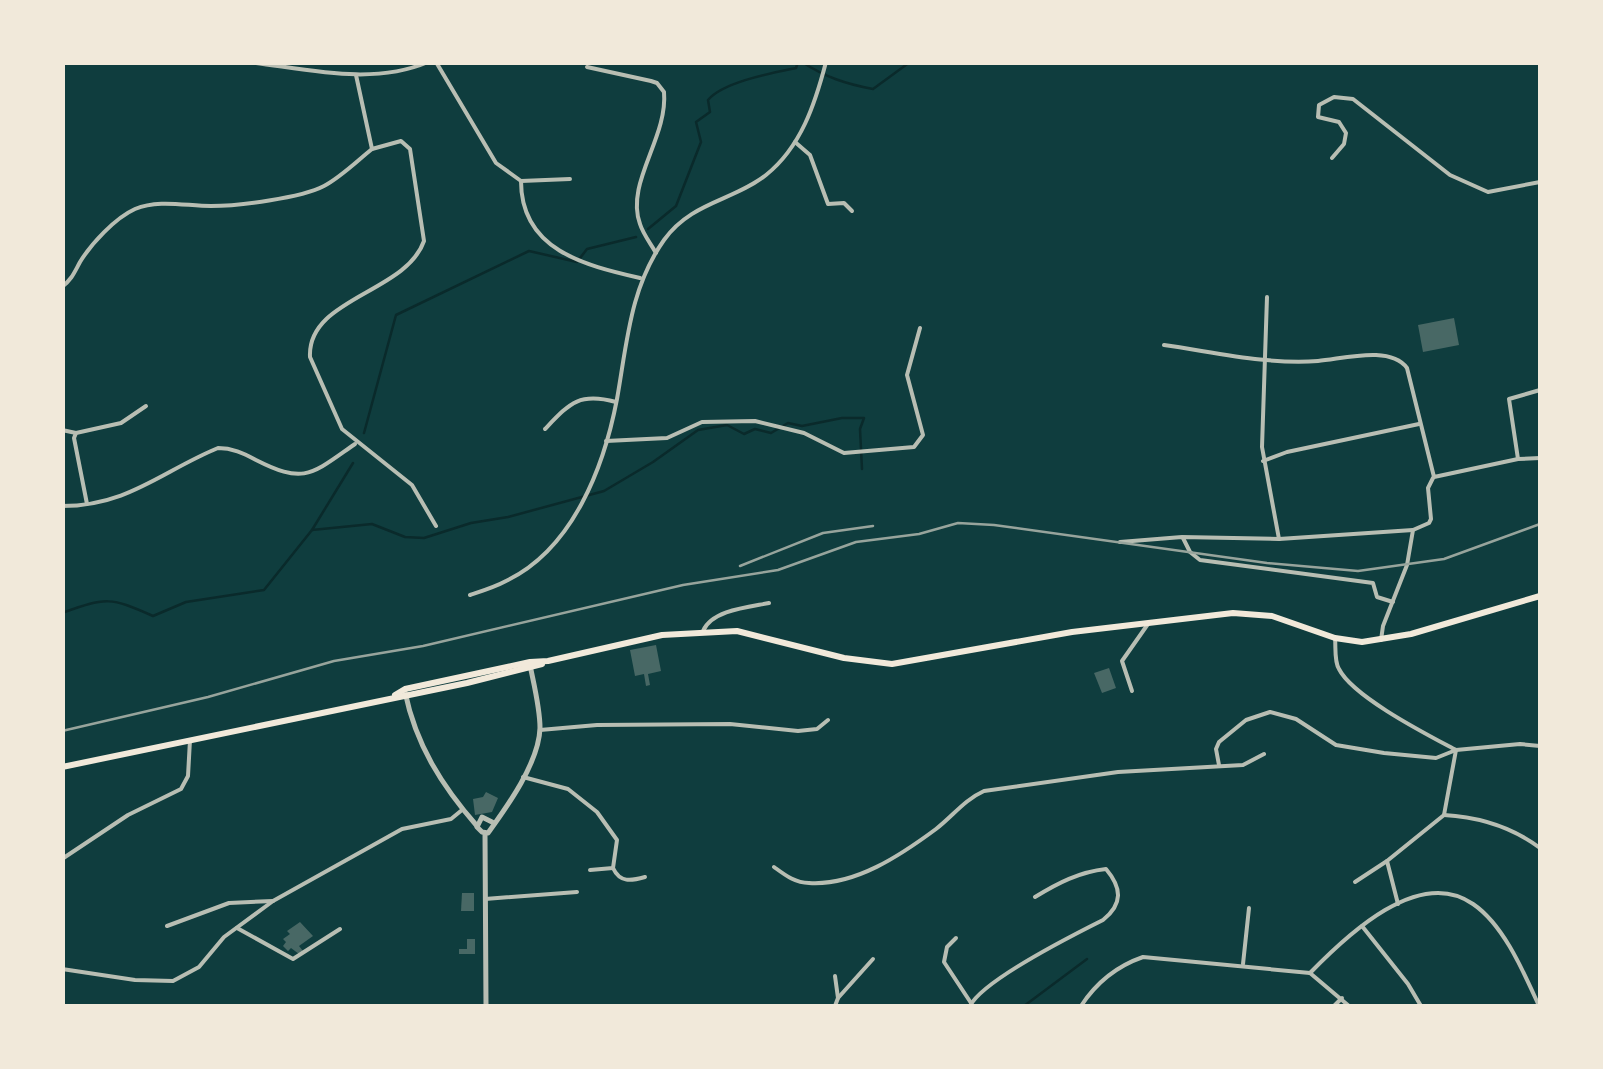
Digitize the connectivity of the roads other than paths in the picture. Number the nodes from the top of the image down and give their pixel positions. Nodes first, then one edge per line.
1 (248, 62) edge
2 (428, 62) edge
3 (436, 62) edge
4 (826, 62) edge
5 (587, 67) dead end
6 (356, 75) junction
7 (795, 142) junction
8 (372, 149) junction
9 (1332, 158) dead end
10 (570, 179) dead end
11 (521, 181) junction
12 (1540, 182) edge
13 (852, 211) dead end
14 (656, 252) junction
15 (642, 278) junction
16 (62, 286) edge
17 (1266, 298) dead end
18 (920, 328) dead end
19 (1164, 346) dead end
20 (1266, 359) junction
21 (1540, 390) edge
22 (616, 402) junction
23 (146, 406) dead end
24 (1419, 424) junction
25 (545, 428) dead end
26 (62, 430) edge
27 (76, 434) junction
28 (606, 441) junction
29 (356, 443) junction
30 (1540, 458) edge
31 (1518, 459) junction
32 (1263, 461) junction
33 (1434, 476) junction
34 (87, 504) junction
35 (62, 506) edge
36 (436, 526) dead end
37 (1413, 530) junction
38 (1182, 536) junction
39 (1279, 539) junction
40 (1120, 542) dead end
41 (470, 595) dead end
42 (1540, 596) edge
43 (1393, 602) junction
44 (770, 604) dead end
45 (1151, 620) junction
46 (702, 631) junction
47 (1335, 638) junction
48 (1380, 640) junction
49 (530, 666) junction
50 (1132, 691) dead end
51 (405, 692) junction
52 (828, 720) dead end
53 (540, 730) junction
54 (190, 740) junction
55 (1540, 746) edge
56 (1456, 750) junction
57 (1264, 754) dead end
58 (1218, 765) junction
59 (62, 767) edge
60 (524, 777) junction
61 (462, 810) junction
62 (1444, 814) junction
63 (492, 822) junction
64 (477, 827) junction
65 (485, 833) junction
66 (1540, 848) edge
67 (62, 859) edge
68 (1388, 861) junction
69 (774, 867) dead end
70 (613, 868) junction
71 (590, 870) dead end
72 (645, 877) dead end
73 (1354, 882) dead end
74 (577, 892) dead end
75 (1034, 896) dead end
76 (485, 899) junction
77 (273, 900) junction
78 (1398, 904) junction
79 (1249, 908) dead end
80 (166, 926) dead end
81 (1362, 926) junction
82 (236, 928) junction
83 (340, 929) dead end
84 (956, 938) dead end
85 (873, 959) dead end
86 (1243, 964) junction
87 (62, 969) edge
88 (1310, 973) junction
89 (835, 976) dead end
90 (838, 998) junction
91 (1342, 998) junction
92 (971, 1005) edge
93 (486, 1006) edge
94 (835, 1006) edge
95 (1081, 1006) edge
96 (1334, 1006) edge
97 (1349, 1006) edge
98 (1421, 1006) edge
99 (1539, 1006) edge

1 - 6 street
2 - 6 street
3 - 11 street
4 - 7 street
5 - 14 street
6 - 8 street
7 - 13 street
7 - 14 street
8 - 16 street
8 - 29 street
9 - 12 street
10 - 11 street
11 - 15 street
14 - 15 street
15 - 22 street
17 - 20 street
18 - 28 street
19 - 20 street
20 - 24 street
20 - 32 street
21 - 31 street
22 - 25 street
22 - 28 street
23 - 27 street
24 - 32 street
24 - 33 street
26 - 27 street
27 - 34 street
28 - 41 street
29 - 34 street
29 - 36 street
30 - 31 street
31 - 33 street
32 - 39 street
33 - 37 street
34 - 35 street
37 - 39 street
37 - 43 street
38 - 39 street
38 - 40 street
38 - 43 street
42 - 48 main road
43 - 48 street
44 - 46 street
45 - 46 main road
45 - 47 main road
45 - 50 street
46 - 49 main road
47 - 48 main road
47 - 56 street
49 - 51 main road
49 - 53 street
51 - 54 main road
51 - 61 street
52 - 53 street
53 - 60 street
54 - 59 main road
54 - 67 street
55 - 56 street
56 - 58 street
56 - 62 street
57 - 58 street
58 - 69 street
60 - 63 street
60 - 70 street
61 - 64 street
61 - 77 street
62 - 66 street
62 - 68 street
63 - 64 street
63 - 65 street
64 - 65 street
65 - 76 street
68 - 73 street
68 - 78 street
70 - 71 street
70 - 72 street
74 - 76 street
75 - 92 street
76 - 93 street
77 - 80 street
77 - 82 street
78 - 81 street
78 - 99 street
79 - 86 street
81 - 88 street
81 - 98 street
82 - 83 street
82 - 87 street
84 - 92 street
85 - 90 street
86 - 88 street
86 - 95 street
88 - 91 street
89 - 90 street
90 - 94 street
91 - 96 street
91 - 97 street

